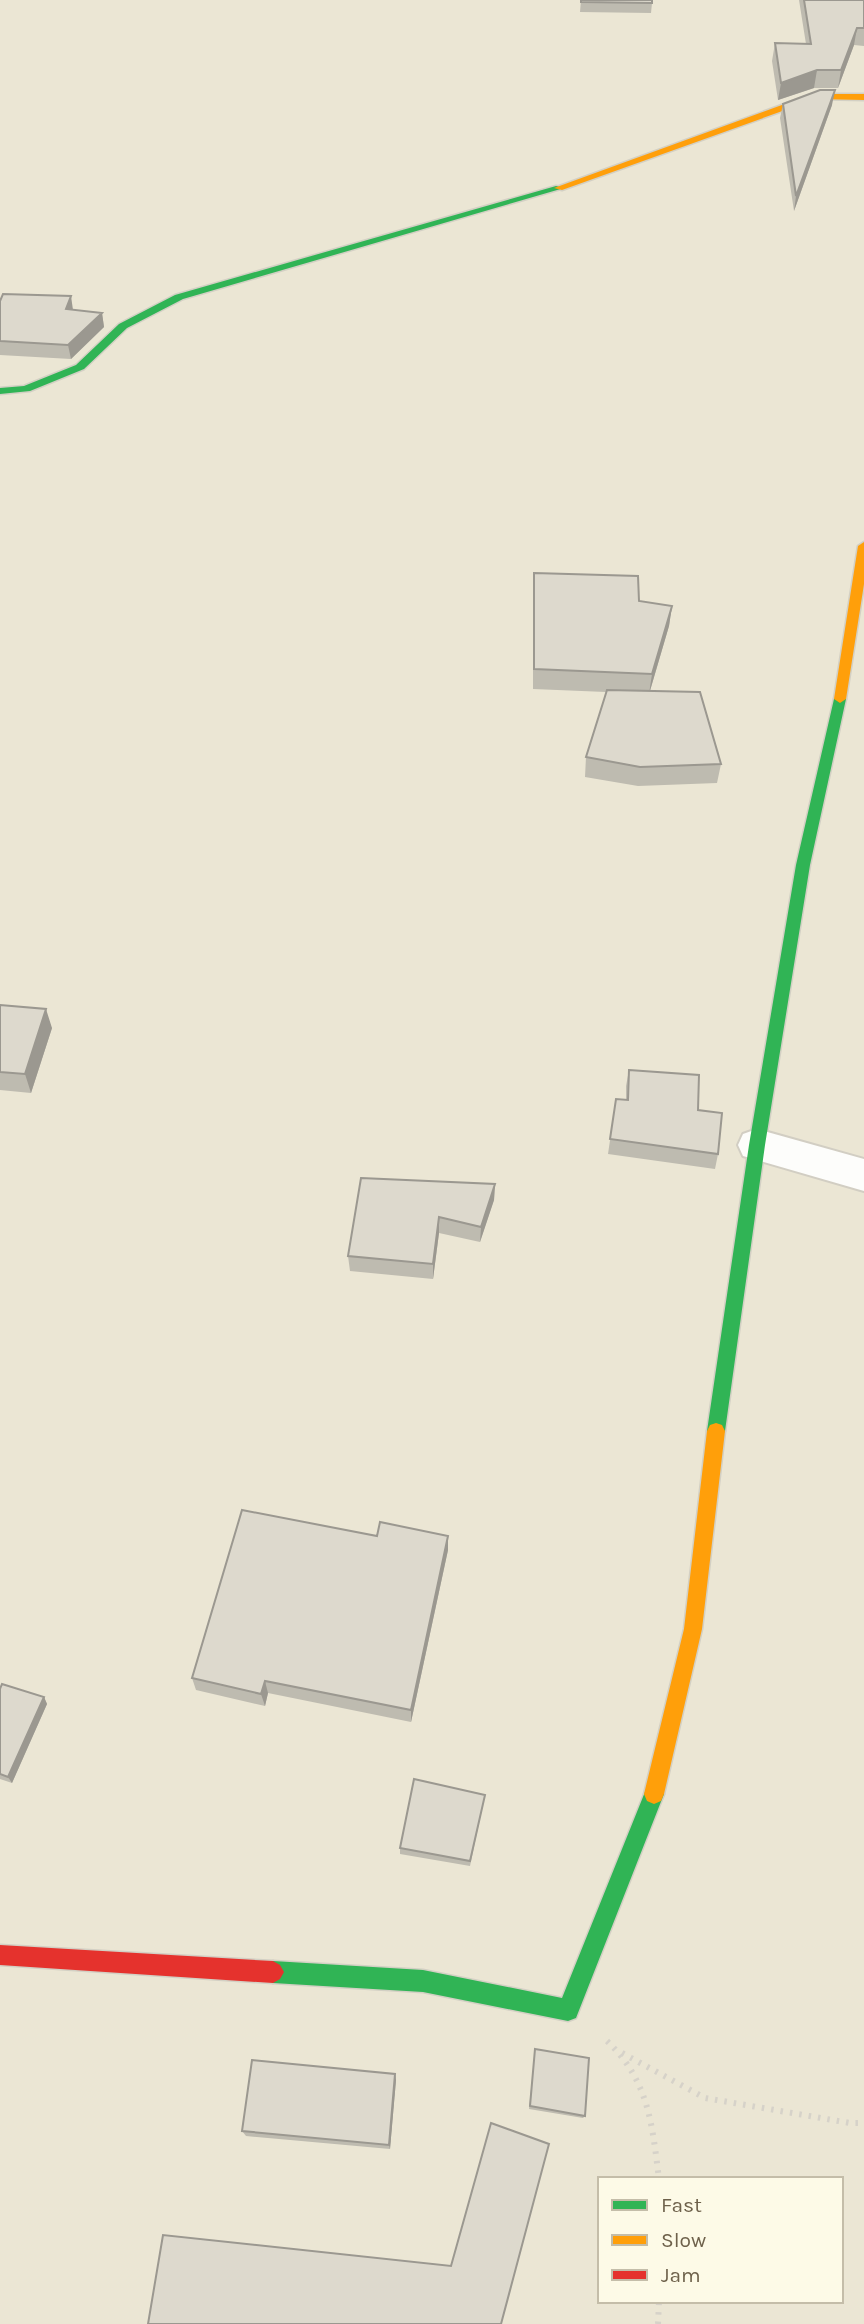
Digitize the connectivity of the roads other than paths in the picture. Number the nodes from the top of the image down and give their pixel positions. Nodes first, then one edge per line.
1 (864, 97) edge
2 (0, 391) edge
3 (864, 546) edge
4 (757, 1145) junction
5 (864, 1175) edge
6 (0, 1955) edge

1 - 2 street
3 - 4 street
4 - 5 street
4 - 6 street

